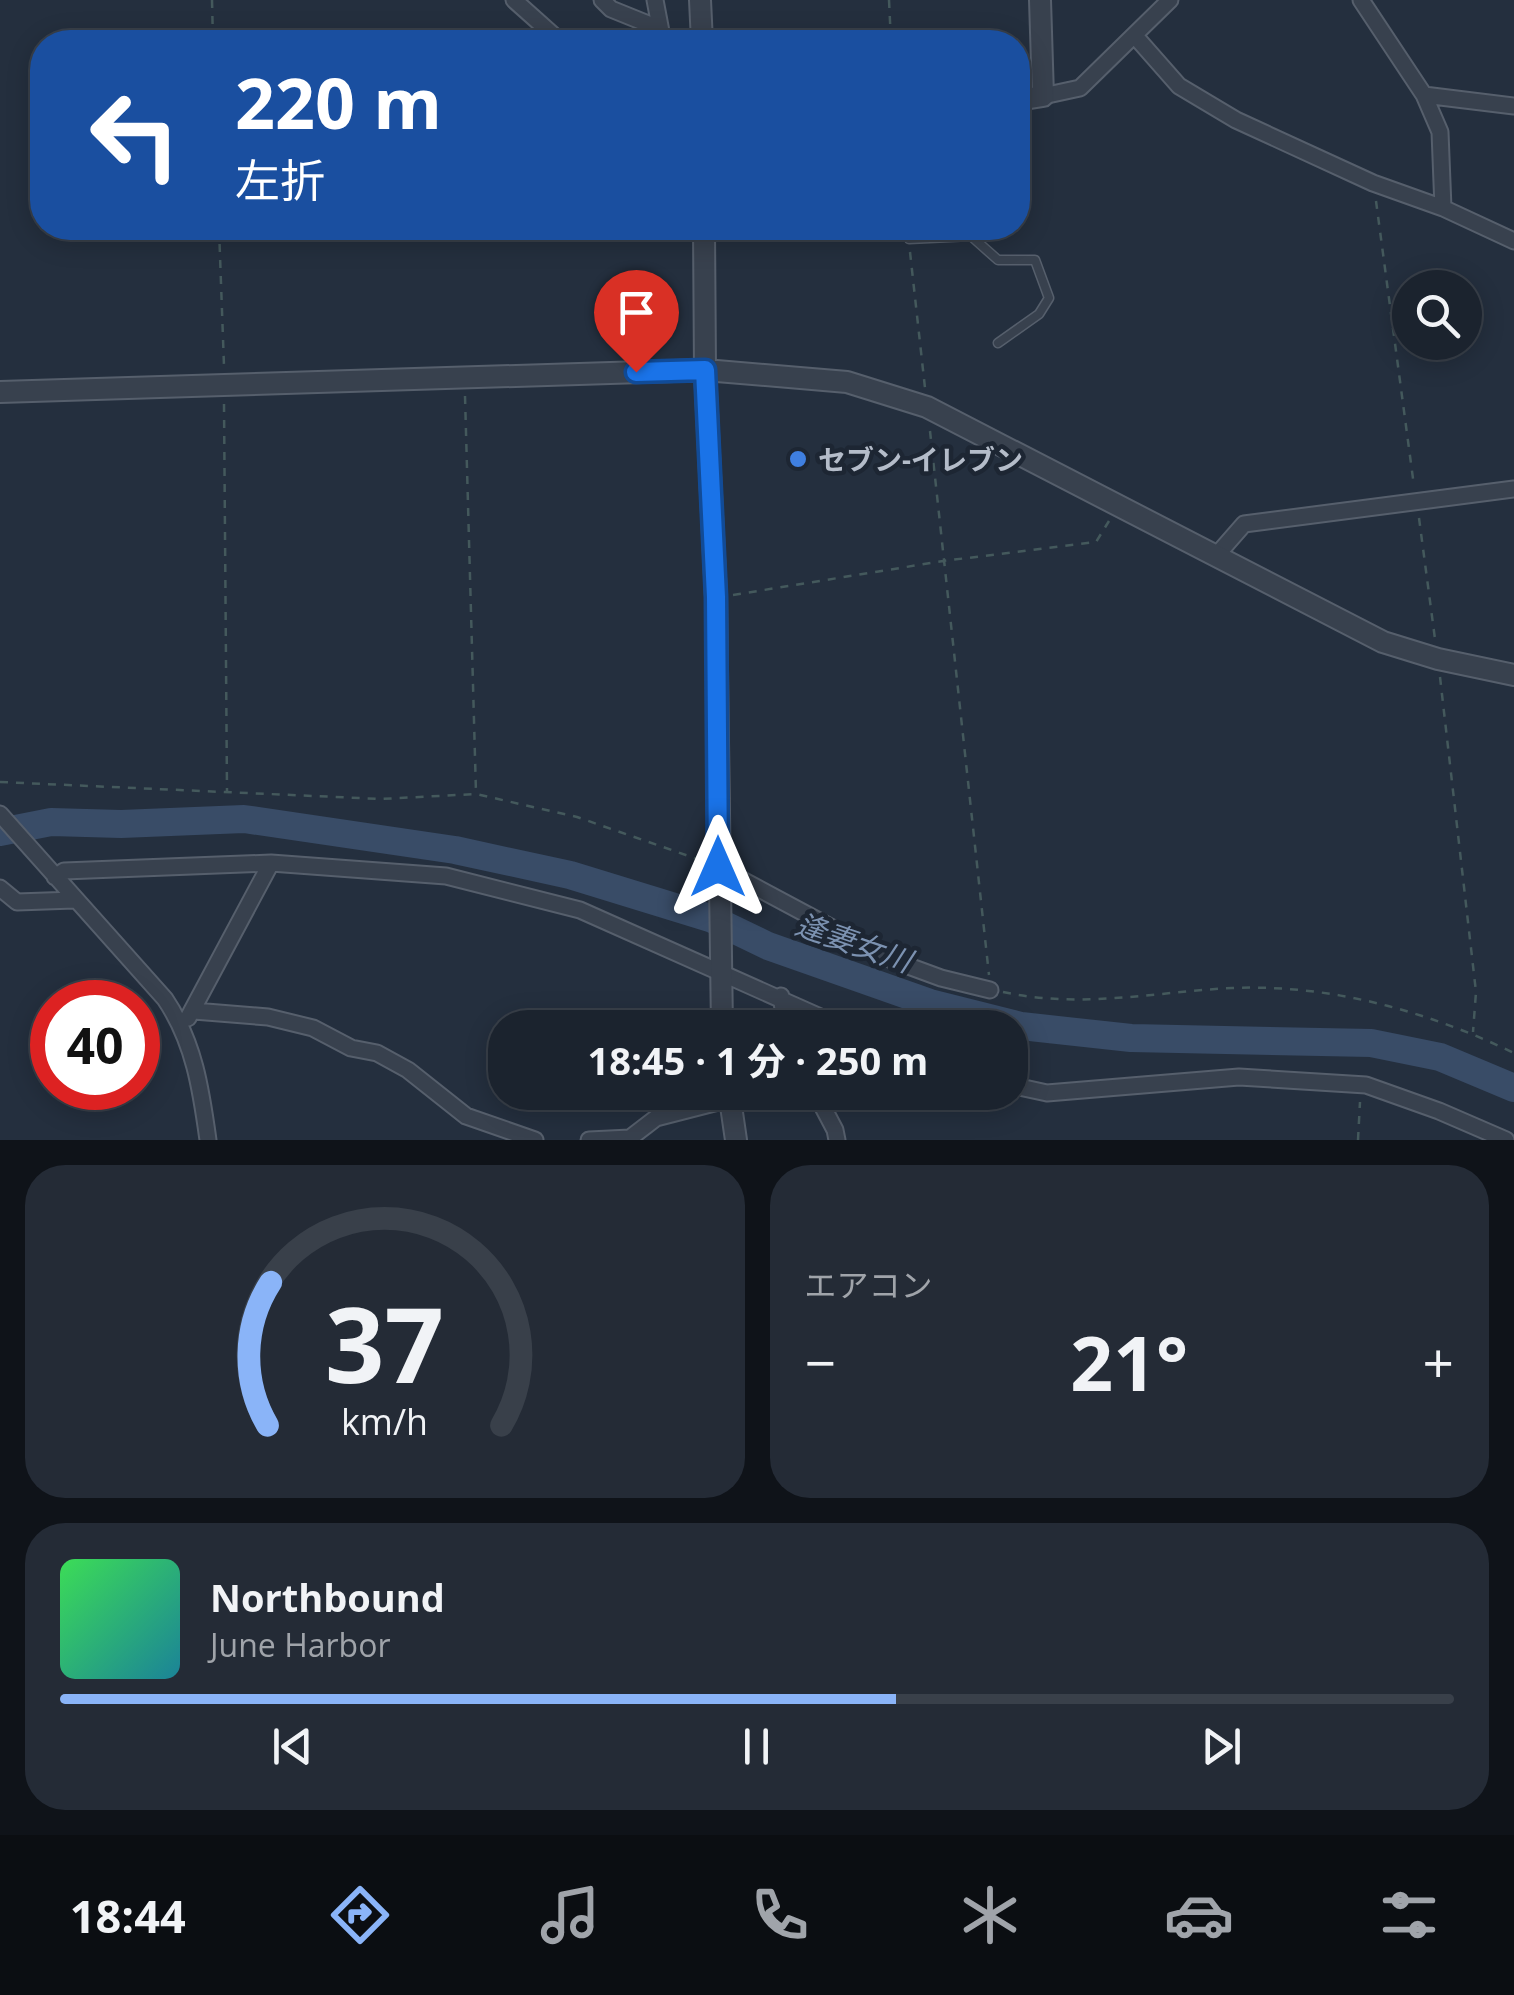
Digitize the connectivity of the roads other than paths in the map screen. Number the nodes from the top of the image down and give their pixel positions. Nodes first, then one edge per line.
1 (514, 0) edge
2 (602, 0) edge
3 (655, 0) edge
4 (700, 0) edge
5 (1040, 0) edge
6 (1170, 0) edge
7 (1361, 0) edge
8 (548, 30) edge
9 (652, 30) edge
10 (660, 30) edge
11 (701, 30) edge
12 (1135, 36) junction
13 (1424, 95) junction
14 (1043, 96) junction
15 (1030, 98) edge
16 (1514, 106) edge
17 (1443, 208) junction
18 (704, 240) edge
19 (975, 240) edge
20 (1514, 241) edge
21 (998, 343) dead end
22 (705, 370) junction
23 (0, 392) edge
24 (1514, 489) edge
25 (1216, 556) junction
26 (1514, 675) edge
27 (0, 814) edge
28 (272, 863) junction
29 (719, 876) junction
30 (55, 877) junction
31 (0, 888) edge
32 (74, 900) junction
33 (723, 972) junction
34 (990, 990) road end
35 (781, 996) junction
36 (722, 1010) edge
37 (783, 1010) edge
38 (809, 1010) edge
39 (194, 1011) junction
40 (183, 1025) junction
41 (1028, 1089) edge
42 (683, 1110) edge
43 (731, 1110) edge
44 (824, 1110) edge
45 (208, 1140) edge
46 (535, 1140) edge
47 (590, 1140) edge
48 (736, 1140) edge
49 (836, 1140) edge
50 (1506, 1140) edge

1 - 8 street
2 - 9 street
3 - 10 street
4 - 11 street
5 - 14 street
6 - 12 street
7 - 13 street
12 - 14 street
12 - 17 street
13 - 16 street
13 - 17 street
14 - 15 street
17 - 20 street
18 - 22 street
19 - 21 lane
22 - 23 street
22 - 25 street
22 - 29 street
24 - 25 street
25 - 26 street
27 - 30 street
28 - 30 street
28 - 33 street
28 - 39 street
29 - 33 street
29 - 34 street
30 - 32 street
31 - 32 street
32 - 40 street
33 - 35 street
33 - 36 street
35 - 37 street
35 - 38 street
39 - 40 street
39 - 46 street
40 - 45 street
41 - 50 street
42 - 47 street
43 - 48 street
44 - 49 street

